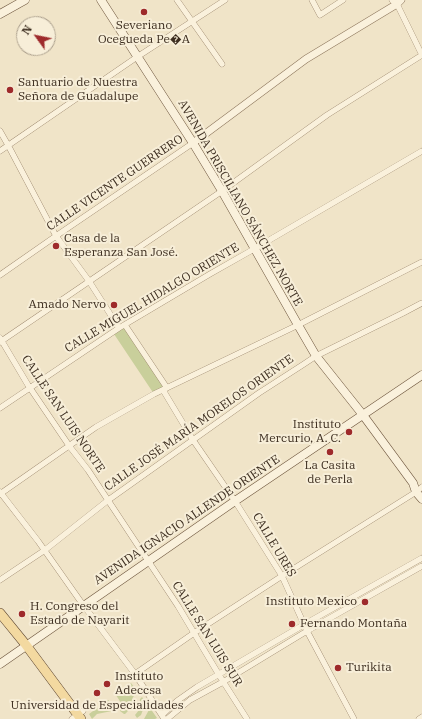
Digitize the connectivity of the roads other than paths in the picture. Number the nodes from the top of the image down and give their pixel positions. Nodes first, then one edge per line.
1 (25, 0) edge
2 (101, 0) edge
3 (177, 0) edge
4 (226, 0) edge
5 (312, 0) edge
6 (343, 0) edge
7 (397, 1) edge
8 (0, 14) edge
9 (192, 22) junction
10 (422, 55) edge
11 (137, 57) junction
12 (222, 64) dead end
13 (0, 131) edge
14 (193, 143) junction
15 (8, 145) junction
16 (0, 151) edge
17 (422, 151) edge
18 (222, 191) junction
19 (56, 236) junction
20 (254, 249) junction
21 (422, 262) edge
22 (0, 275) edge
23 (89, 281) junction
24 (422, 303) edge
25 (298, 325) junction
26 (122, 327) junction
27 (1, 340) edge
28 (316, 356) junction
29 (422, 376) edge
30 (30, 387) junction
31 (165, 389) junction
32 (0, 408) edge
33 (363, 415) junction
34 (194, 440) junction
35 (69, 446) junction
36 (420, 488) edge
37 (0, 493) edge
38 (422, 499) edge
39 (107, 501) junction
40 (235, 501) junction
41 (44, 550) junction
42 (422, 558) edge
43 (148, 561) junction
44 (422, 566) edge
45 (282, 576) junction
46 (0, 580) edge
47 (84, 606) junction
48 (0, 613) edge
49 (305, 624) junction
50 (307, 631) junction
51 (194, 633) junction
52 (26, 645) junction
53 (0, 664) edge
54 (135, 674) junction
55 (219, 675) junction
56 (223, 682) junction
57 (79, 716) edge
58 (422, 717) edge
59 (165, 718) edge
60 (247, 719) edge
61 (354, 719) edge
62 (419, 719) edge

1 - 8 main road
2 - 11 main road, AVENIDA PRISCILIANO SÁNCHEZ NORTE
3 - 9 street
4 - 9 street
5 - 6 street
7 - 10 street
7 - 14 street, CALLE VICENTE GUERRERO
9 - 11 street
9 - 12 street
10 - 18 street
11 - 14 main road, AVENIDA PRISCILIANO SÁNCHEZ NORTE
11 - 15 street
13 - 15 street, CALLE URES
14 - 18 main road, AVENIDA PRISCILIANO SÁNCHEZ NORTE
14 - 19 street, CALLE VICENTE GUERRERO
15 - 16 street
15 - 19 street, CALLE URES
17 - 20 street, CALLE MIGUEL HIDALGO ORIENTE
18 - 20 main road, AVENIDA PRISCILIANO SÁNCHEZ NORTE
18 - 23 street
19 - 22 street, CALLE VICENTE GUERRERO
19 - 23 street, CALLE URES
20 - 25 main road, AVENIDA PRISCILIANO SÁNCHEZ NORTE
20 - 26 street, CALLE MIGUEL HIDALGO ORIENTE
21 - 25 street
23 - 26 street, CALLE URES
23 - 27 street
24 - 28 street, CALLE JOSÉ MARÍA MORELOS ORIENTE
25 - 28 main road, AVENIDA PRISCILIANO SÁNCHEZ NORTE
25 - 31 street
26 - 30 street, CALLE MIGUEL HIDALGO ORIENTE
26 - 31 street, CALLE URES
27 - 30 street, CALLE SAN LUIS NORTE
28 - 33 main road, AVENIDA PRISCILIANO SÁNCHEZ NORTE
28 - 34 street, CALLE JOSÉ MARÍA MORELOS ORIENTE
29 - 33 main road, AVENIDA IGNACIO ALLENDE ORIENTE
30 - 32 street, CALLE MIGUEL HIDALGO ORIENTE
30 - 35 street, CALLE SAN LUIS NORTE
31 - 34 street, CALLE URES
31 - 35 street
33 - 36 main road, AVENIDA PRISCILIANO SÁNCHEZ NORTE
33 - 40 main road, AVENIDA IGNACIO ALLENDE ORIENTE
34 - 39 street, CALLE JOSÉ MARÍA MORELOS ORIENTE
34 - 40 street, CALLE URES
35 - 37 street
35 - 39 street, CALLE SAN LUIS NORTE
36 - 38 main road
36 - 45 street
37 - 41 street
39 - 41 street, CALLE JOSÉ MARÍA MORELOS ORIENTE
39 - 43 street, CALLE SAN LUIS NORTE
40 - 43 main road, AVENIDA IGNACIO ALLENDE ORIENTE
40 - 45 street, CALLE URES
41 - 46 street, CALLE JOSÉ MARÍA MORELOS ORIENTE
41 - 47 street
42 - 49 street
43 - 47 main road, AVENIDA IGNACIO ALLENDE ORIENTE
43 - 51 street, CALLE SAN LUIS SUR
44 - 50 street
45 - 49 street, CALLE URES
45 - 51 street
47 - 52 main road, AVENIDA IGNACIO ALLENDE ORIENTE
47 - 54 street
48 - 52 main road
49 - 50 street, CALLE URES
49 - 55 street
50 - 56 street
50 - 61 street, CALLE URES
51 - 54 street
51 - 55 street, CALLE SAN LUIS SUR
52 - 53 main road, AVENIDA IGNACIO ALLENDE ORIENTE
52 - 57 main road
54 - 59 street
55 - 56 street, CALLE SAN LUIS SUR
55 - 59 street
56 - 59 street
56 - 60 street, CALLE SAN LUIS SUR
58 - 62 street

